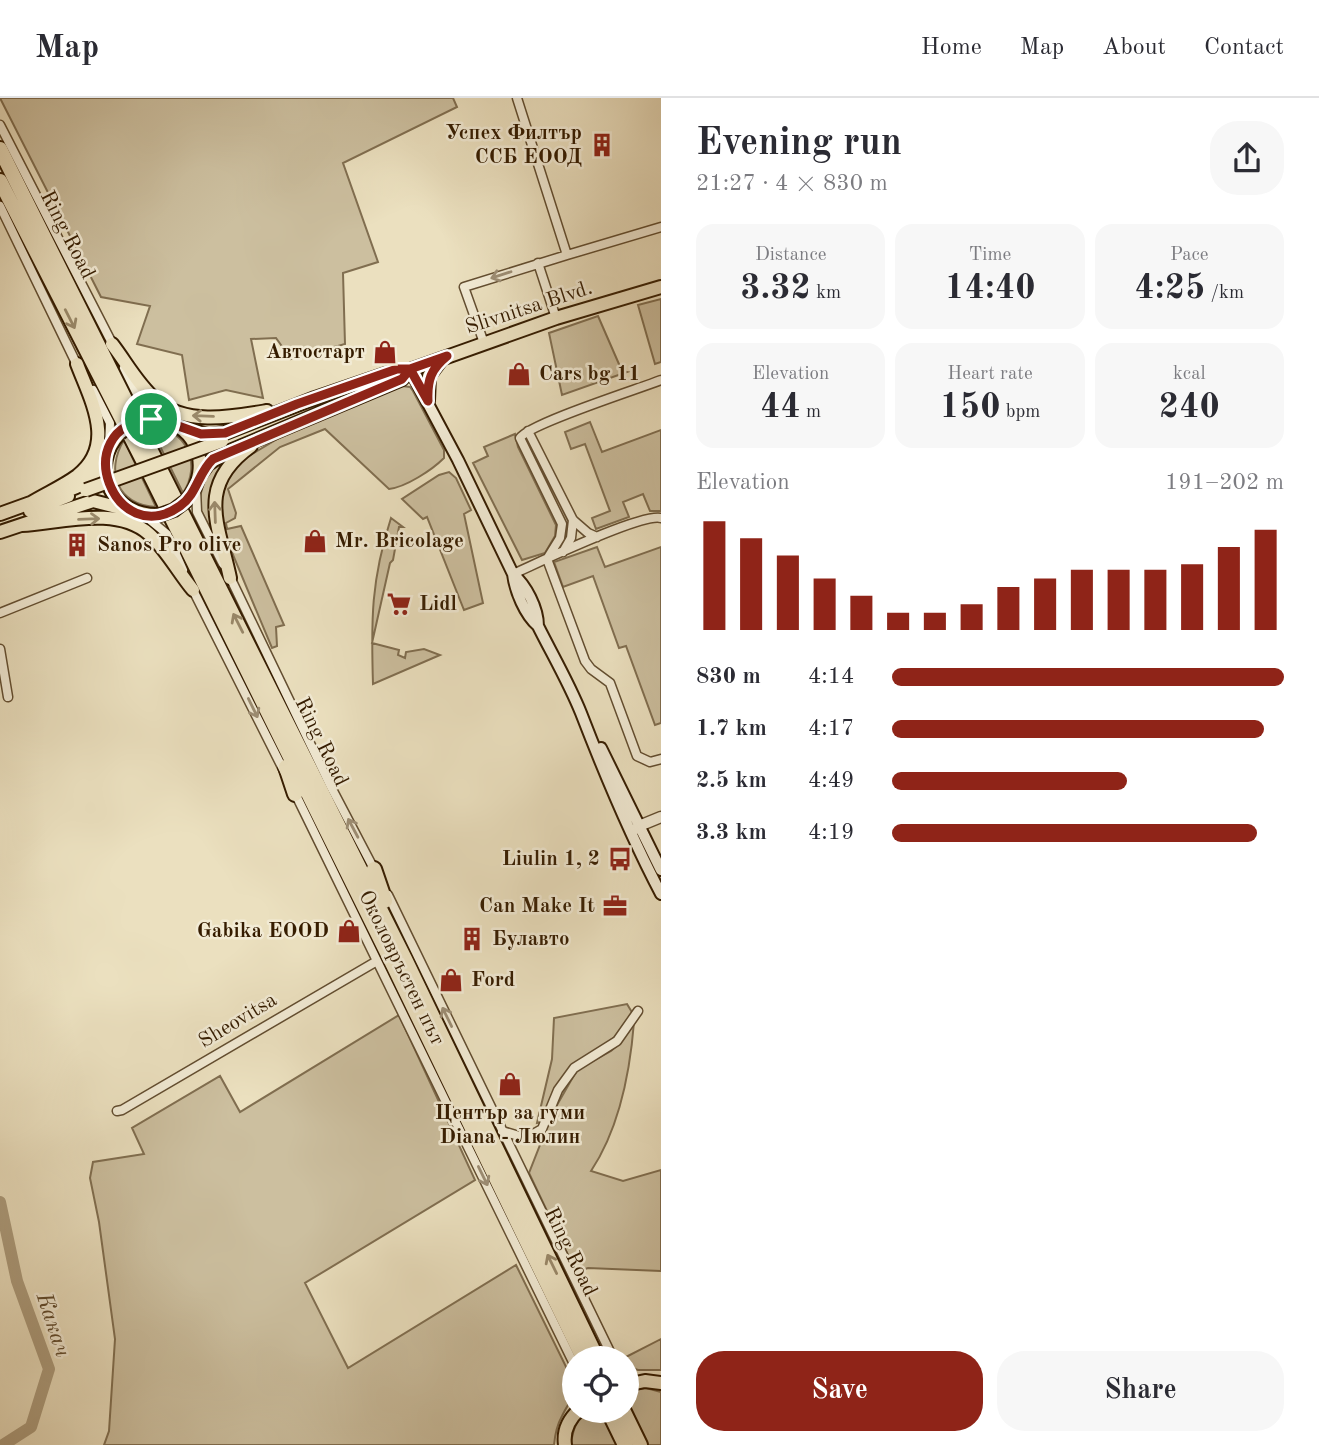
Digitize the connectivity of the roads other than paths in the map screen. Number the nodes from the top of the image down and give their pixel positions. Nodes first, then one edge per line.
1 (517, 98) edge
2 (0, 125) edge
3 (0, 149) edge
4 (0, 181) edge
5 (0, 206) edge
6 (661, 227) edge
7 (567, 255) junction
8 (538, 263) junction
9 (661, 287) edge
10 (556, 318) junction
11 (485, 343) junction
12 (112, 344) junction
13 (447, 356) junction
14 (77, 365) junction
15 (410, 369) junction
16 (661, 380) edge
17 (365, 382) junction
18 (360, 396) junction
19 (428, 401) junction
20 (327, 402) junction
21 (295, 405) junction
22 (153, 420) junction
23 (182, 429) junction
24 (524, 433) junction
25 (264, 436) junction
26 (107, 452) junction
27 (198, 481) junction
28 (29, 503) junction
29 (140, 513) junction
30 (0, 514) edge
31 (661, 518) edge
32 (573, 520) junction
33 (0, 522) edge
34 (22, 525) junction
35 (0, 532) edge
36 (597, 537) junction
37 (563, 552) junction
38 (547, 559) junction
39 (513, 574) junction
40 (87, 578) dead end
41 (230, 578) junction
42 (193, 590) junction
43 (0, 613) edge
44 (0, 649) edge
45 (8, 698) dead end
46 (261, 700) junction
47 (282, 710) junction
48 (581, 712) junction
49 (661, 759) edge
50 (331, 788) junction
51 (295, 794) junction
52 (661, 817) edge
53 (625, 821) junction
54 (639, 826) junction
55 (631, 835) junction
56 (374, 869) junction
57 (661, 870) edge
58 (341, 884) junction
59 (661, 894) edge
60 (377, 961) junction
61 (399, 962) junction
62 (638, 1011) dead end
63 (117, 1111) dead end
64 (502, 1131) junction
65 (576, 1329) junction
66 (565, 1346) edge
67 (580, 1346) edge
68 (588, 1346) edge
69 (607, 1346) edge
70 (639, 1379) edge
71 (645, 1381) junction
72 (639, 1382) edge
73 (661, 1383) edge
74 (569, 1423) edge
75 (614, 1423) edge
76 (629, 1423) edge
77 (564, 1443) edge
78 (625, 1445) edge
79 (640, 1445) edge

1 - 7 street
2 - 12 street
47 -> 3 highway, Ring Road
4 -> 46 highway, Ring Road
5 - 14 street
6 - 7 street
7 - 8 street
8 - 10 street
8 -> 11 street
9 - 10 main road, Slivnitsa Blvd.
10 - 11 main road, Slivnitsa Blvd.
11 - 13 main road, Slivnitsa Blvd.
21 -> 12 main road
12 - 22 street
13 - 15 main road, Slivnitsa Blvd.
13 - 19 main road
14 - 26 street
14 - 28 main road
15 - 17 main road, Slivnitsa Blvd.
15 - 18 main road, Slivnitsa Blvd.
15 - 19 main road
16 - 24 street
17 - 20 main road, Slivnitsa Blvd.
17 - 21 main road, Slivnitsa Blvd.
18 - 20 main road, Slivnitsa Blvd.
18 - 25 main road, Slivnitsa Blvd.
19 - 39 main road
20 - 33 main road, Slivnitsa Blvd., bridge
21 - 23 main road, Slivnitsa Blvd.
22 - 23 main road
22 - 26 main road, bridge
23 - 27 main road
24 - 32 street
24 - 38 street
25 - 27 main road, Slivnitsa Blvd.
41 -> 25 main road
26 - 28 main road
26 - 29 main road
27 - 29 main road, bridge
27 - 41 street, Ring Road
28 - 30 main road
29 - 34 main road
29 - 42 street
31 - 36 street
32 - 36 street
32 - 37 street
34 - 35 main road
34 -> 42 main road
36 - 37 street
37 - 38 street
38 - 39 street
38 - 49 street
39 - 48 main road
40 - 43 street
41 - 50 street, Ring Road
42 -> 51 street, Околовръстен път
44 - 45 street
46 - 51 highway
46 - 61 highway, Ring Road
47 - 50 highway
47 - 61 highway, Ring Road
48 - 53 main road
48 - 54 main road
56 -> 50 street, Ring Road
51 - 58 street, Околовръстен път
52 - 54 street
53 - 54 street
53 - 55 main road
54 - 55 street
54 - 57 main road
55 - 59 main road
56 - 61 highway
64 -> 56 street, Ring Road
58 - 60 street, Околовръстен път
58 - 61 highway
60 - 63 street, Sheovitsa
60 -> 66 street, Околовръстен път
61 - 65 highway, Ring Road
62 - 64 street
69 -> 64 street, Ring Road
65 - 67 highway, Ring Road
65 - 68 highway, Ring Road
70 - 71 street
71 - 72 main road
71 - 73 main road
74 - 77 main road
75 - 78 highway
76 - 79 highway

